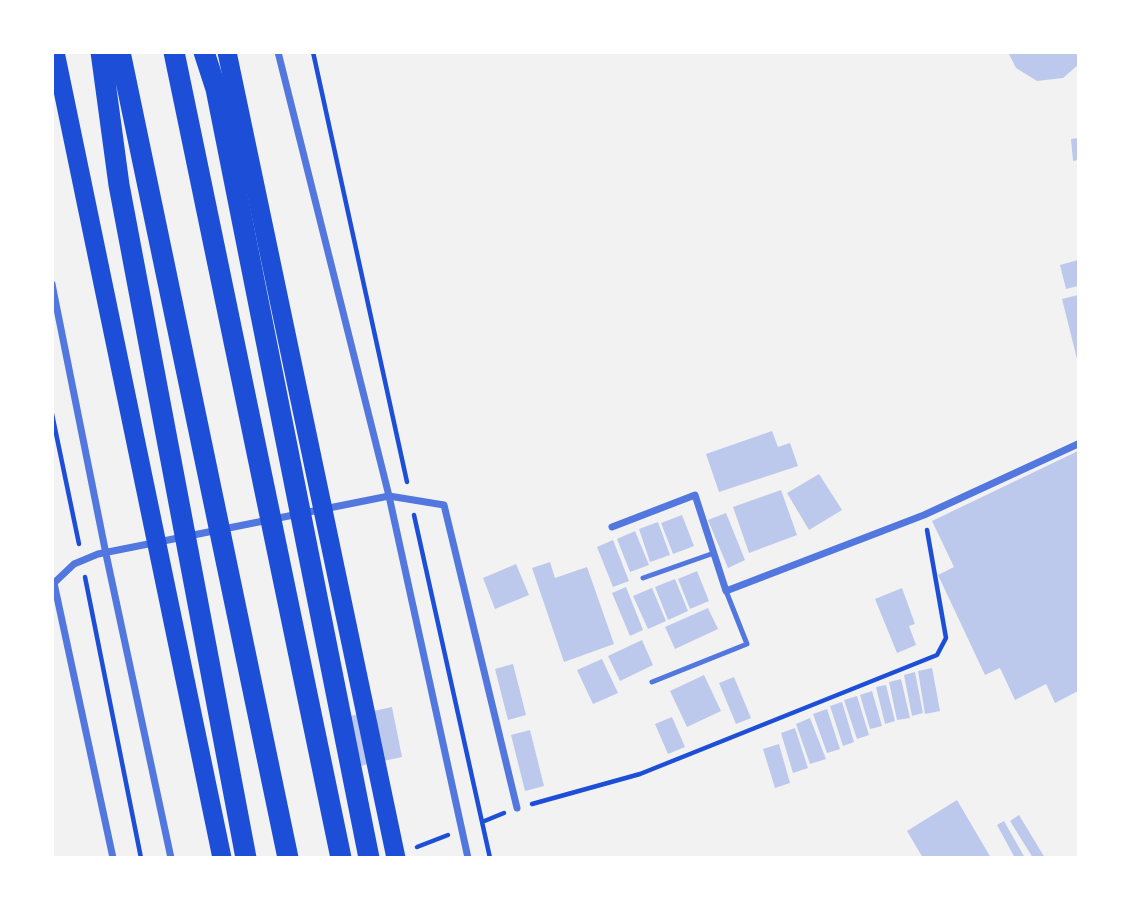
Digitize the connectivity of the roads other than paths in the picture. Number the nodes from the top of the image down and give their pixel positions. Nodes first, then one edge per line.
1 (55, 52) edge
2 (101, 52) edge
3 (120, 52) edge
4 (174, 52) edge
5 (205, 52) edge
6 (227, 52) edge
7 (278, 52) edge
8 (52, 284) edge
9 (1079, 444) edge
10 (389, 496) junction
11 (612, 527) dead end
12 (714, 553) junction
13 (106, 554) junction
14 (643, 578) dead end
15 (726, 591) junction
16 (652, 682) dead end
17 (517, 808) road end
18 (113, 858) edge
19 (171, 858) edge
20 (222, 858) edge
21 (246, 858) edge
22 (288, 858) edge
23 (341, 858) edge
24 (369, 858) edge
25 (397, 858) edge
26 (468, 858) edge

1 - 20 highway
2 - 21 highway
3 - 22 highway
4 - 23 highway
5 - 24 highway
6 - 25 highway
7 - 10 street
8 - 13 street
9 - 15 street
10 - 13 street
10 - 17 street
10 - 26 street
11 - 12 street
12 - 14 lane
12 - 15 street
13 - 18 street
13 - 19 street
15 - 16 lane

